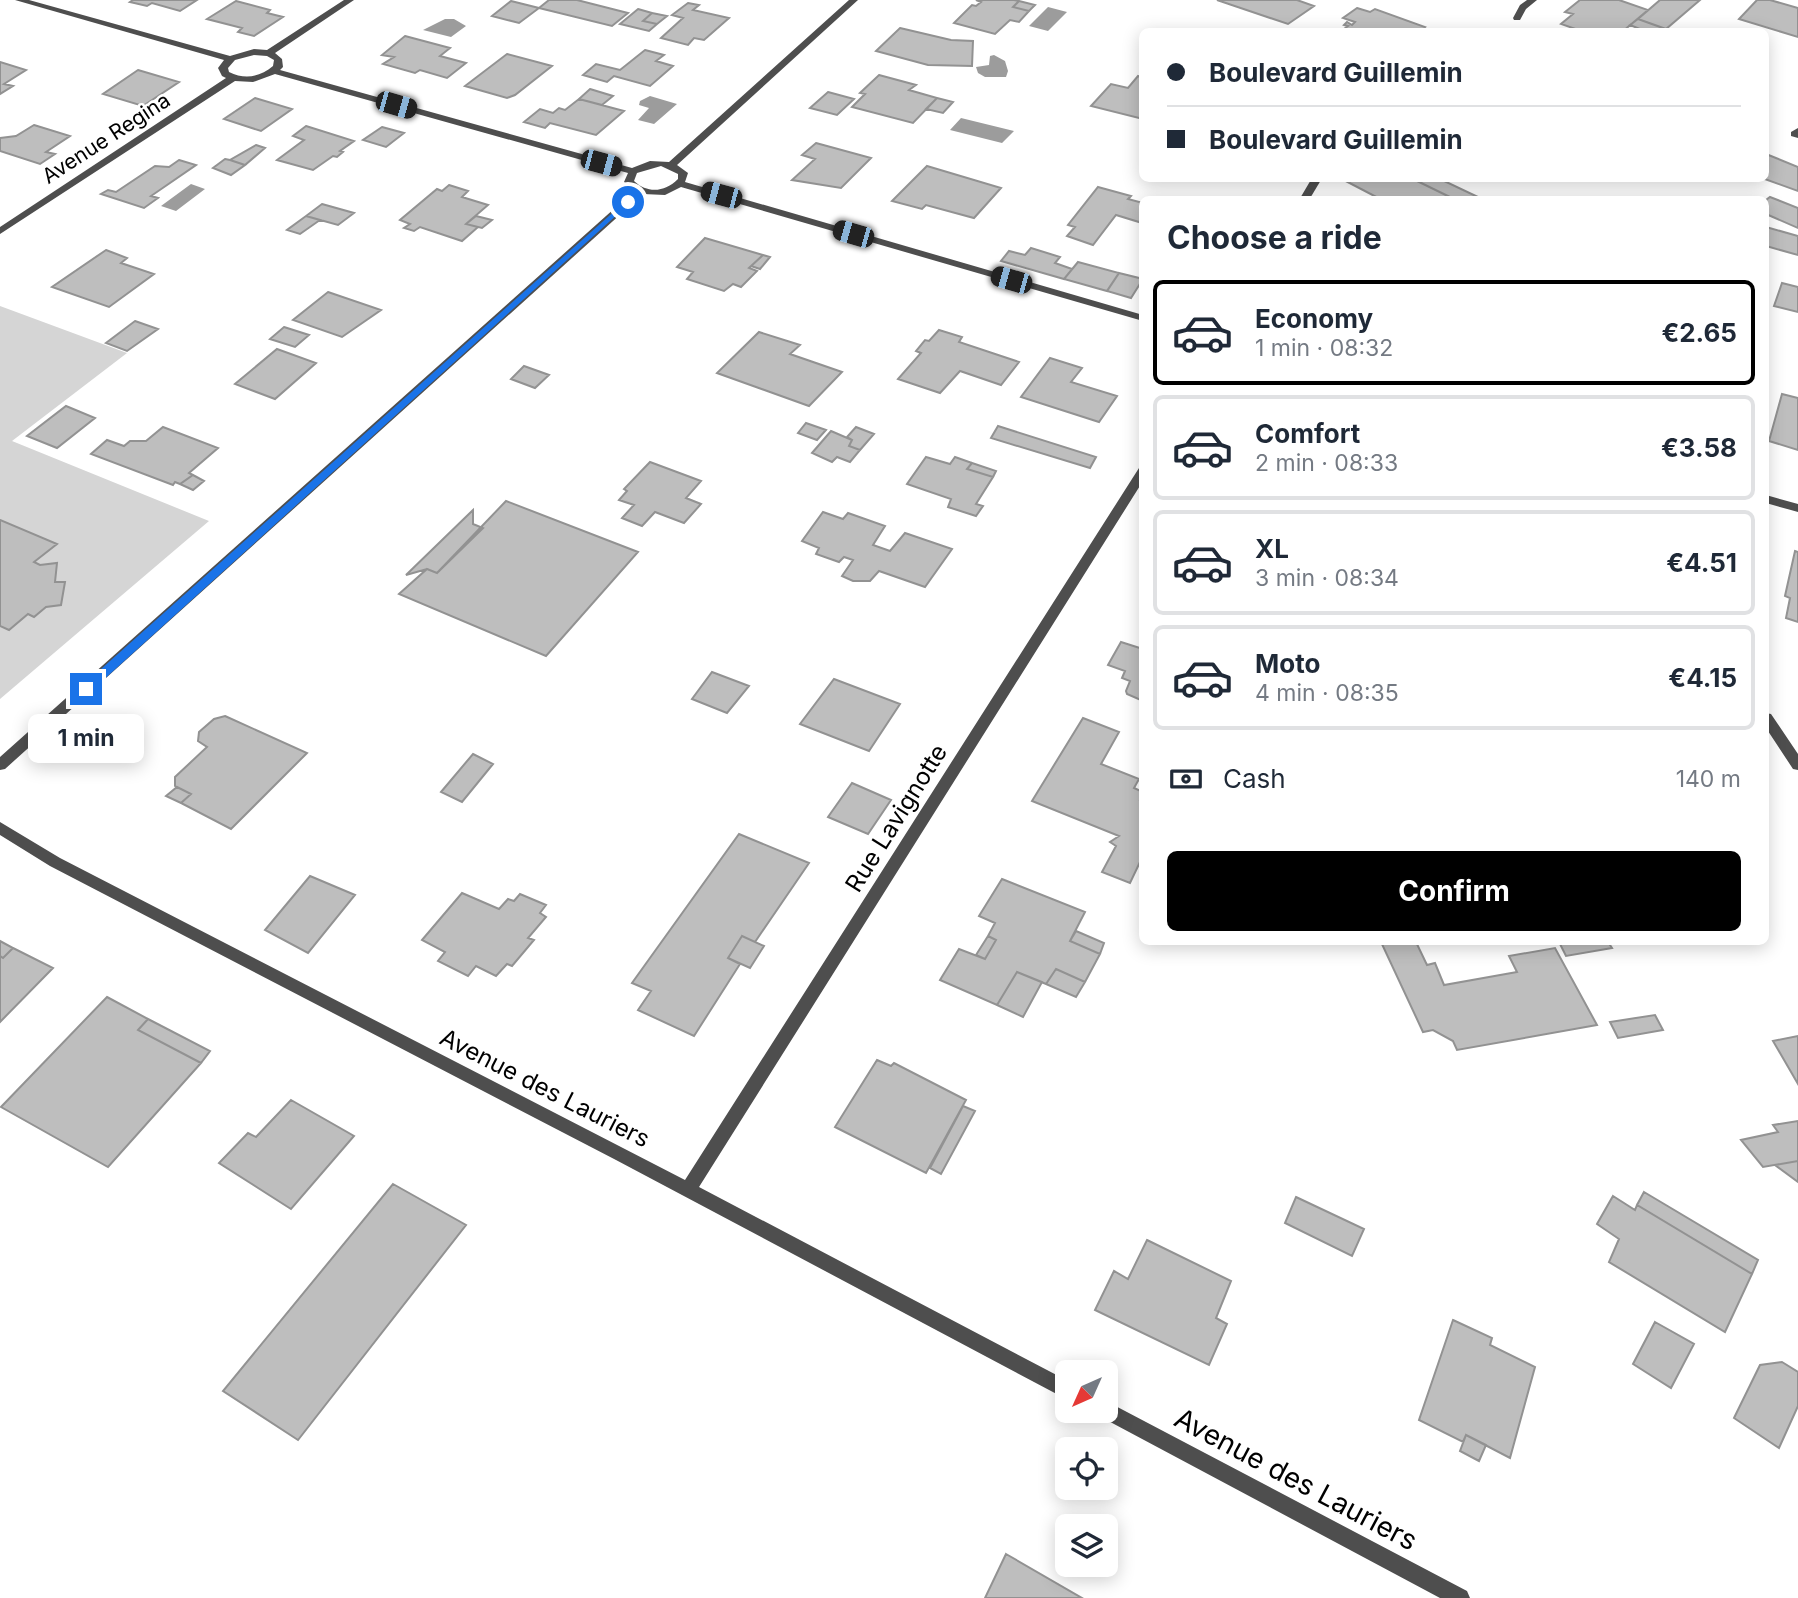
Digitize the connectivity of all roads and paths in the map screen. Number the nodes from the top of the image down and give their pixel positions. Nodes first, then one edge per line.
1 (19, 0) edge
2 (350, 0) edge
3 (854, 0) edge
4 (1533, 0) edge
5 (1517, 18) dead end
6 (269, 53) junction
7 (231, 59) junction
8 (274, 71) junction
9 (233, 78) junction
10 (671, 165) junction
11 (633, 171) junction
12 (680, 184) junction
13 (640, 191) junction
14 (0, 230) edge
15 (1139, 317) edge
16 (1139, 477) edge
17 (1769, 500) edge
18 (1798, 508) edge
19 (1769, 722) edge
20 (0, 765) edge
21 (1798, 765) edge
22 (0, 828) edge
23 (688, 1191) junction
24 (1055, 1384) edge
25 (1118, 1417) edge
26 (1461, 1598) edge

1 - 7 street
2 - 6 street
3 - 10 street
4 - 5 street
6 - 7 street
6 - 8 street
7 - 9 street
8 - 9 street
8 - 11 street
9 - 14 street, Avenue Regina
10 - 11 street
10 - 12 street
11 - 13 street
12 - 13 street
12 - 15 street
13 - 20 street
16 - 23 street, Rue Lavignotte
17 - 18 street
19 - 21 street
22 - 23 street, Avenue des Lauriers
23 - 24 street, Avenue des Lauriers
25 - 26 street, Avenue des Lauriers

